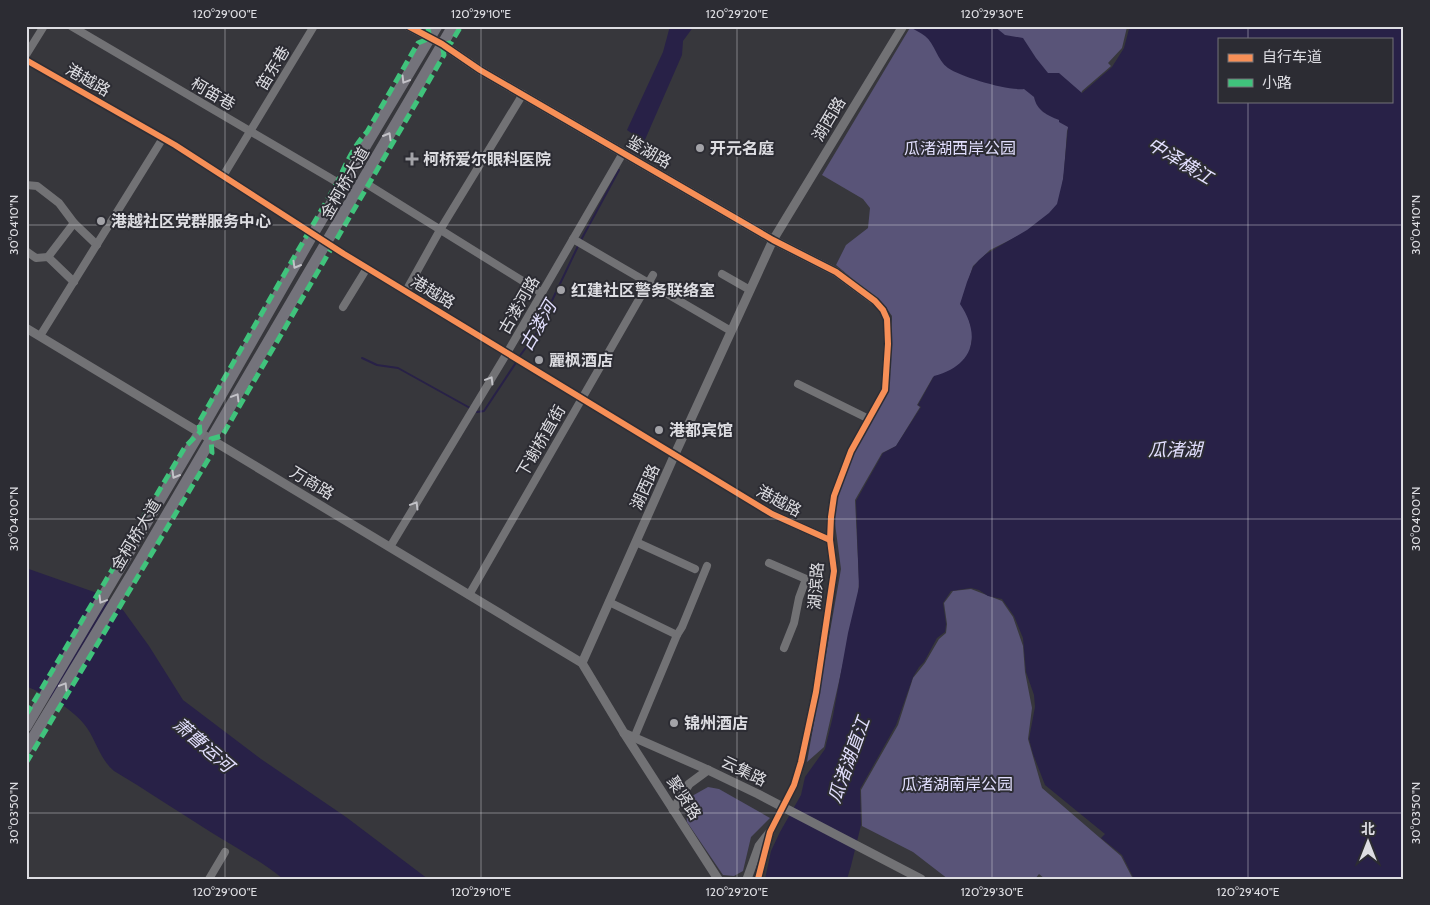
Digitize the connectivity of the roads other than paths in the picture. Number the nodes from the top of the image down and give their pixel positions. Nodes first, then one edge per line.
1 (44, 26) edge
2 (71, 26) edge
3 (314, 26) edge
4 (408, 26) edge
5 (437, 26) edge
6 (453, 26) edge
7 (903, 26) edge
8 (430, 38) junction
9 (442, 44) junction
10 (26, 55) edge
11 (26, 60) edge
12 (523, 94) junction
13 (250, 132) junction
14 (163, 138) junction
15 (623, 153) junction
16 (224, 176) junction
17 (362, 181) junction
18 (26, 185) edge
19 (342, 185) junction
20 (74, 223) junction
21 (440, 230) junction
22 (313, 234) junction
23 (773, 240) junction
24 (577, 242) junction
25 (327, 243) junction
26 (97, 245) junction
27 (26, 251) edge
28 (48, 257) junction
29 (367, 268) junction
30 (722, 274) dead end
31 (653, 275) dead end
32 (74, 282) junction
33 (648, 283) junction
34 (750, 290) junction
35 (406, 292) junction
36 (542, 293) junction
37 (875, 301) joint
38 (343, 306) dead end
39 (27, 330) edge
40 (731, 331) junction
41 (40, 336) junction
42 (507, 353) junction
43 (798, 384) dead end
44 (582, 398) junction
45 (869, 419) junction
46 (200, 432) junction
47 (211, 439) junction
48 (674, 454) junction
49 (830, 540) junction
50 (636, 542) junction
51 (390, 547) junction
52 (769, 562) dead end
53 (707, 566) dead end
54 (695, 569) dead end
55 (469, 595) junction
56 (609, 602) junction
57 (677, 635) junction
58 (784, 648) dead end
59 (582, 664) junction
60 (32, 726) edge
61 (624, 733) junction
62 (634, 738) junction
63 (26, 749) edge
64 (708, 770) junction
65 (673, 810) junction
66 (770, 832) junction
67 (225, 852) dead end
68 (209, 879) edge
69 (718, 879) edge
70 (747, 879) edge
71 (758, 879) edge
72 (921, 879) edge

1 - 10 street
2 - 13 street, 柯笛巷
3 - 13 street, 笛东巷
4 - 8 street, 鉴湖路
5 - 8 main road, 金柯桥大道
6 - 9 main road, 金柯桥大道
7 - 23 street, 湖西路
8 - 9 street, 鉴湖路
8 -> 19 main road, 金柯桥大道
9 - 12 street, 鉴湖路
17 -> 9 main road, 金柯桥大道
11 - 14 street, 港越路
12 - 15 street, 鉴湖路
12 - 21 street
13 - 16 street, 笛东巷
13 - 19 street, 柯笛巷
14 - 16 street, 港越路
14 - 26 street
15 - 23 street, 鉴湖路
15 - 24 street, 古溇河路
16 - 22 street, 港越路
17 - 21 street
17 - 25 main road, 金柯桥大道
18 - 20 street
19 - 22 main road, 金柯桥大道
20 - 26 street
20 - 28 street
21 - 35 street
21 - 36 street
22 - 25 street, 港越路
22 -> 46 main road, 金柯桥大道
23 - 34 street, 湖西路
23 - 37 street, 鉴湖路
24 - 33 street
24 - 36 street, 古溇河路
25 - 29 street, 港越路
47 -> 25 main road, 金柯桥大道
26 - 32 street
27 - 28 street
28 - 32 street
29 - 35 street, 港越路
29 - 38 street
30 - 34 street
31 - 33 street, 下谢桥直街
32 - 41 street
33 - 40 street
33 - 44 street, 下谢桥直街
34 - 40 street, 湖西路
35 - 42 street, 港越路
36 - 42 street, 古溇河路
37 - 45 street, 湖滨路
39 - 41 street, 万商路
40 - 48 street, 湖西路
41 - 46 street, 万商路
42 - 44 street, 港越路
51 -> 42 street, 古溇河路
43 - 45 street
44 - 48 street, 港越路
44 - 55 street, 下谢桥直街
45 - 49 street, 湖滨路
46 - 47 street, 万商路
46 -> 60 main road, 金柯桥大道
47 - 51 street, 万商路
60 -> 47 main road, 金柯桥大道
48 - 49 street, 港越路
48 - 50 street, 湖西路
49 - 66 street, 湖滨路
50 - 54 street
50 - 56 street, 湖西路
51 - 55 street, 万商路
52 - 58 street
53 - 57 street
55 - 59 street, 万商路
56 - 57 street
56 - 59 street, 湖西路
57 - 62 street
59 - 61 street
60 - 63 main road, 金柯桥大道
61 - 62 street, 云集路
61 - 65 street, 聚贤路
62 - 64 street, 云集路
64 - 65 street
64 - 72 street, 云集路
65 - 69 street, 聚贤路
66 - 70 street
66 - 71 street, 湖滨路
67 - 68 street

